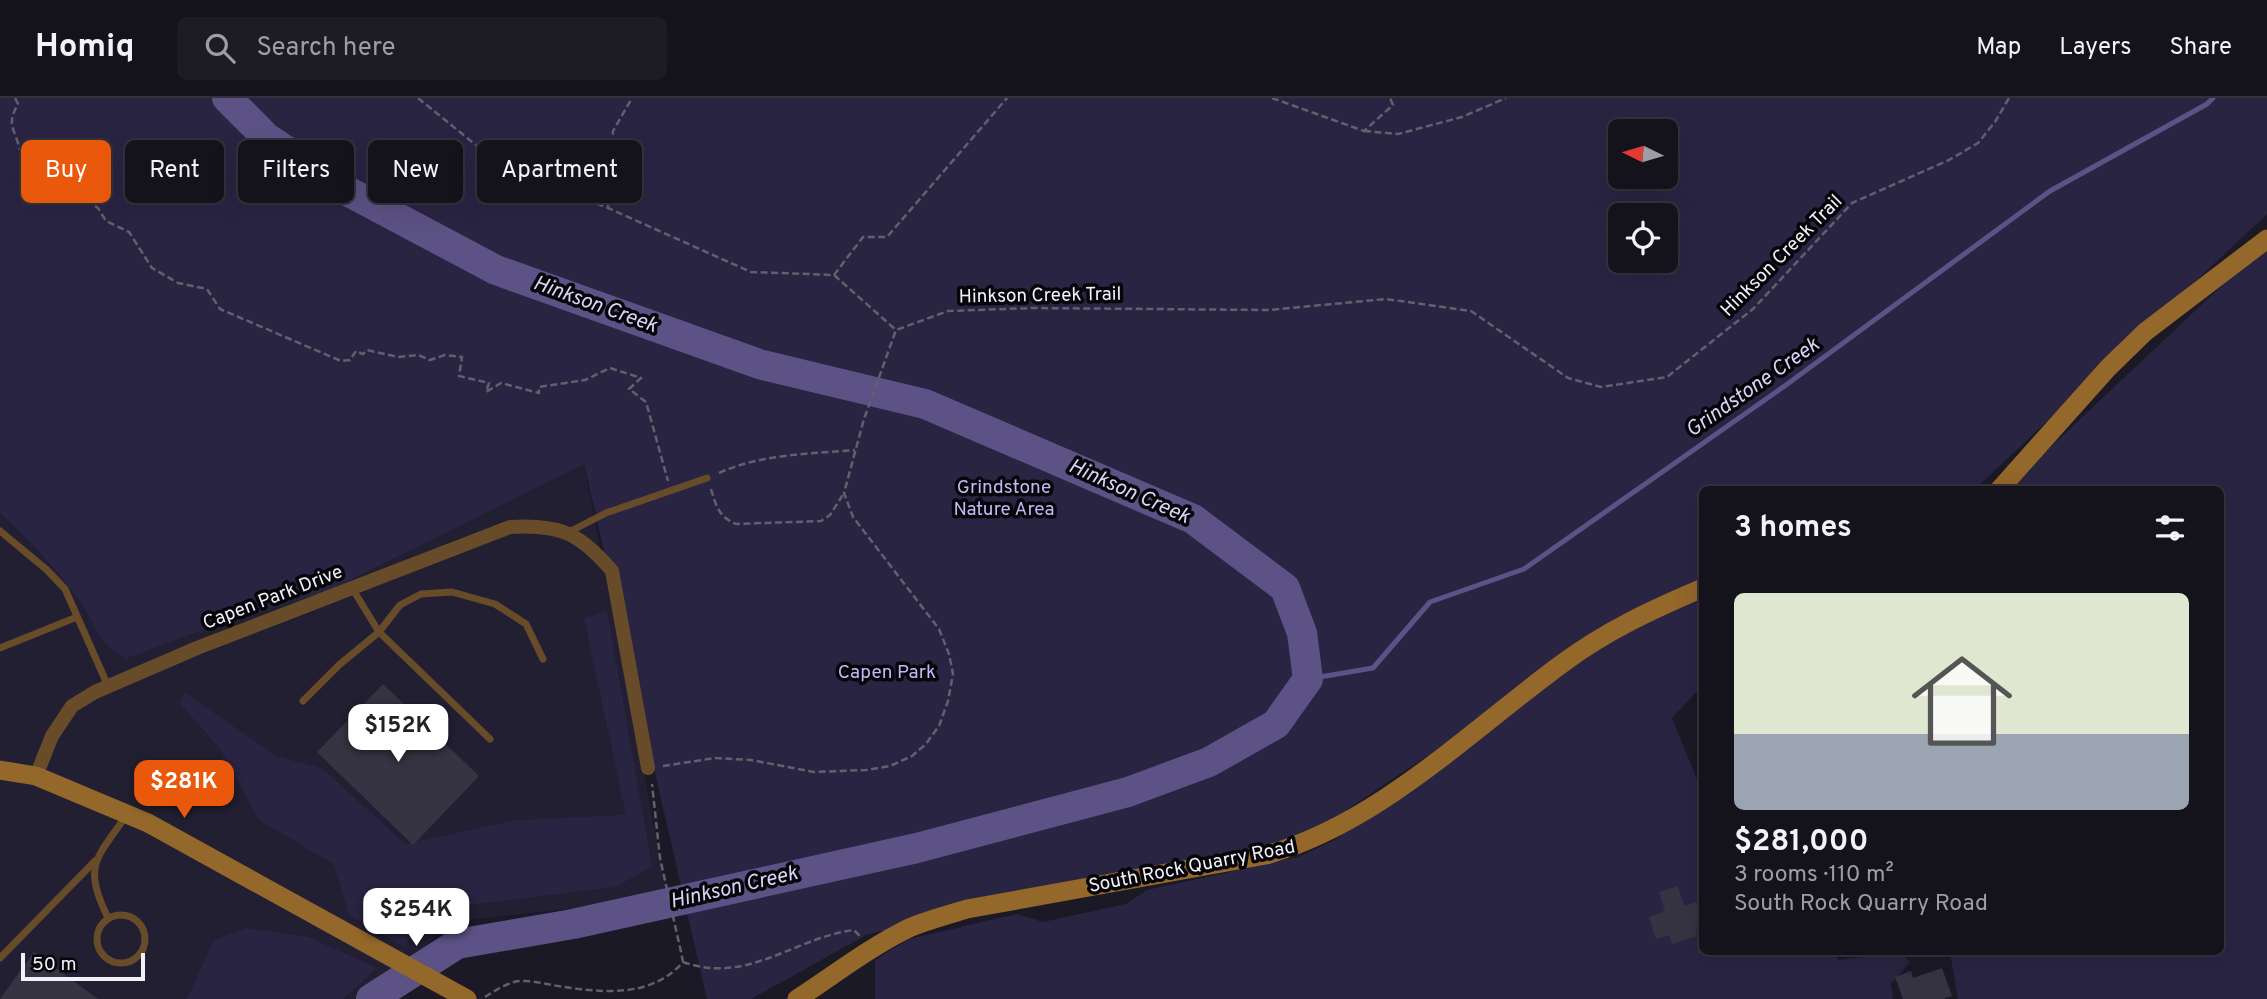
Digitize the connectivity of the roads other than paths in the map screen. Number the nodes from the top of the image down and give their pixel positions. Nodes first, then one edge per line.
1 (2267, 239) edge
2 (707, 478) road end
3 (2003, 486) edge
4 (0, 531) edge
5 (569, 532) junction
6 (352, 588) junction
7 (1699, 590) edge
8 (77, 617) junction
9 (379, 632) junction
10 (0, 648) edge
11 (543, 659) dead end
12 (108, 686) junction
13 (303, 701) dead end
14 (490, 739) dead end
15 (649, 768) road end
16 (0, 770) edge
17 (36, 776) junction
18 (128, 814) junction
19 (95, 861) junction
20 (108, 918) junction
21 (0, 958) edge
22 (467, 999) edge
23 (797, 999) edge

1 - 3 street
2 - 5 lane
4 - 8 lane
5 - 6 street, Capen Park Drive
5 - 15 street
6 - 9 lane
6 - 12 street, Capen Park Drive
7 - 23 street, South Rock Quarry Road
8 - 10 lane
8 - 12 lane
9 - 11 lane
9 - 13 lane
9 - 14 lane
12 - 17 street, Capen Park Drive
16 - 17 street
17 - 18 street
18 - 19 lane
18 - 22 street
19 - 20 lane
19 - 21 lane
20 - 20 lane

